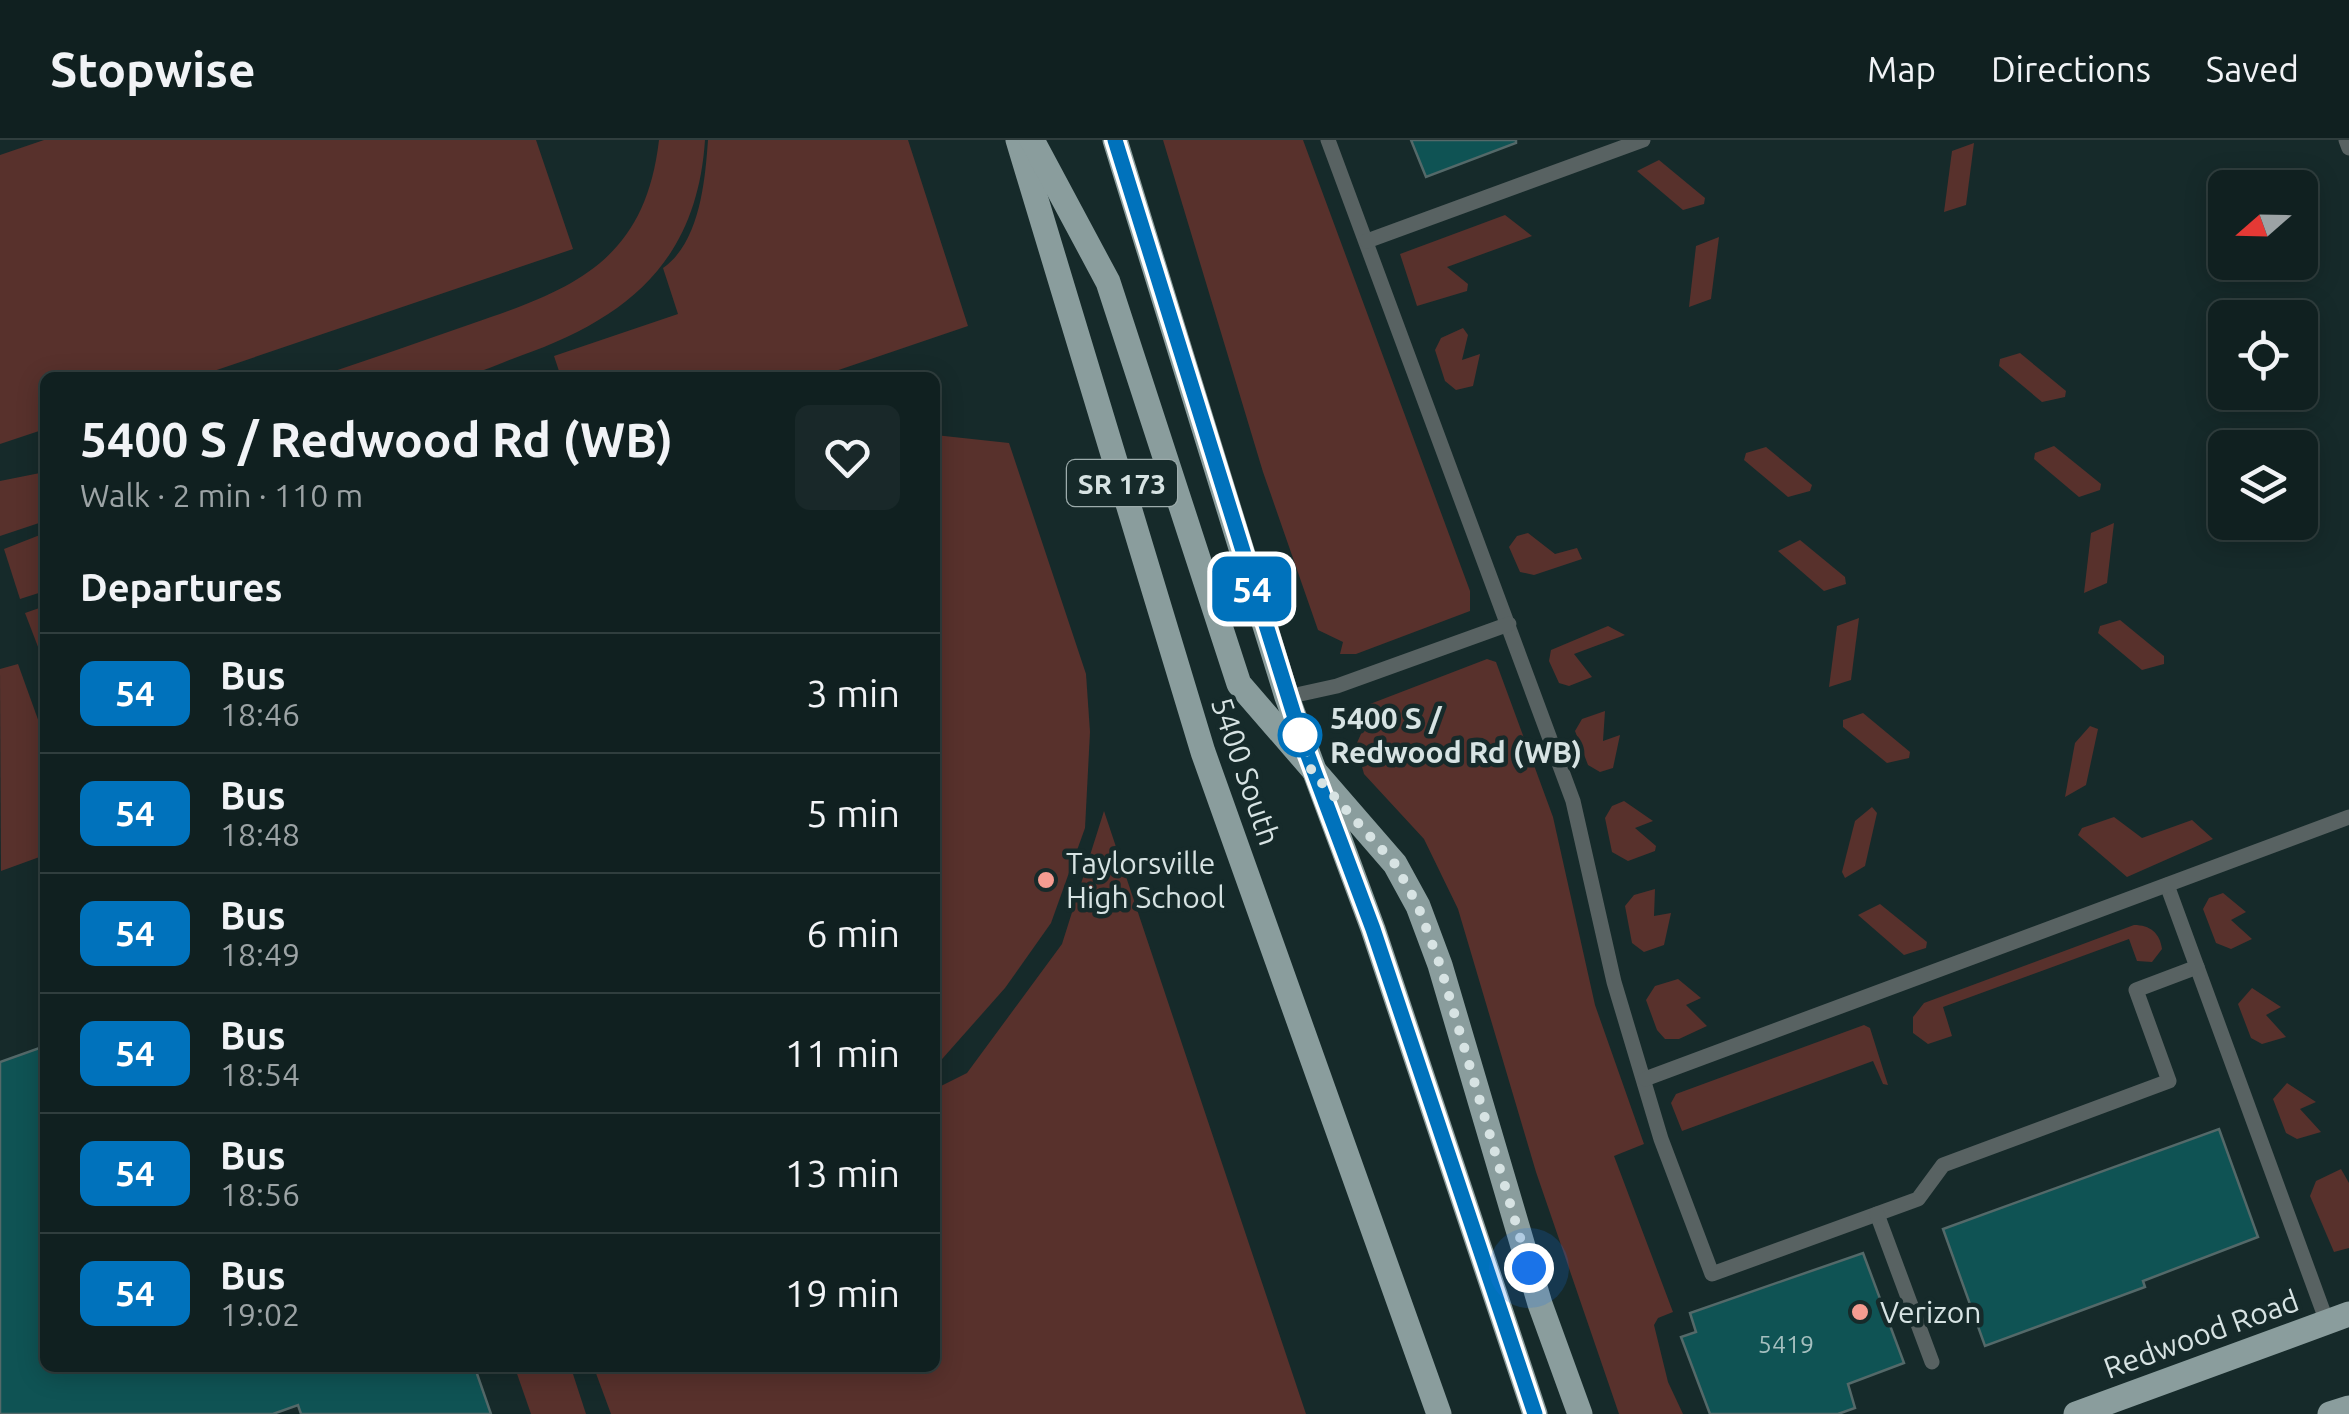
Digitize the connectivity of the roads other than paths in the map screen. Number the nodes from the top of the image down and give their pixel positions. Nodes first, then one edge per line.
1 (1018, 140) edge
2 (1032, 140) edge
3 (1115, 140) edge
4 (1328, 140) edge
5 (1643, 140) edge
6 (2346, 140) edge
7 (2349, 148) edge
8 (1366, 241) junction
9 (1509, 624) junction
10 (1288, 697) junction
11 (1312, 772) junction
12 (2349, 817) edge
13 (2167, 885) junction
14 (2197, 967) junction
15 (1644, 1079) junction
16 (1877, 1214) junction
17 (2338, 1318) edge
18 (1932, 1362) dead end
19 (2349, 1408) edge
20 (1439, 1414) edge
21 (1535, 1414) edge
22 (1580, 1414) edge
23 (2076, 1414) edge
24 (2330, 1414) edge

1 - 20 main road, 5400 South / SR 173
2 - 11 main road
3 - 10 main road, 5400 South / SR 173
4 - 8 lane
5 - 8 lane
6 - 7 lane
8 - 9 lane
9 - 10 lane
9 - 15 lane
10 - 11 main road, 5400 South / SR 173
11 - 21 main road, 5400 South / SR 173
11 - 22 main road
12 - 13 lane
13 - 14 lane
13 - 15 lane
14 - 16 lane
14 - 17 lane
15 - 16 lane
16 - 18 lane
17 - 23 main road, Redwood Road
19 - 24 main road

